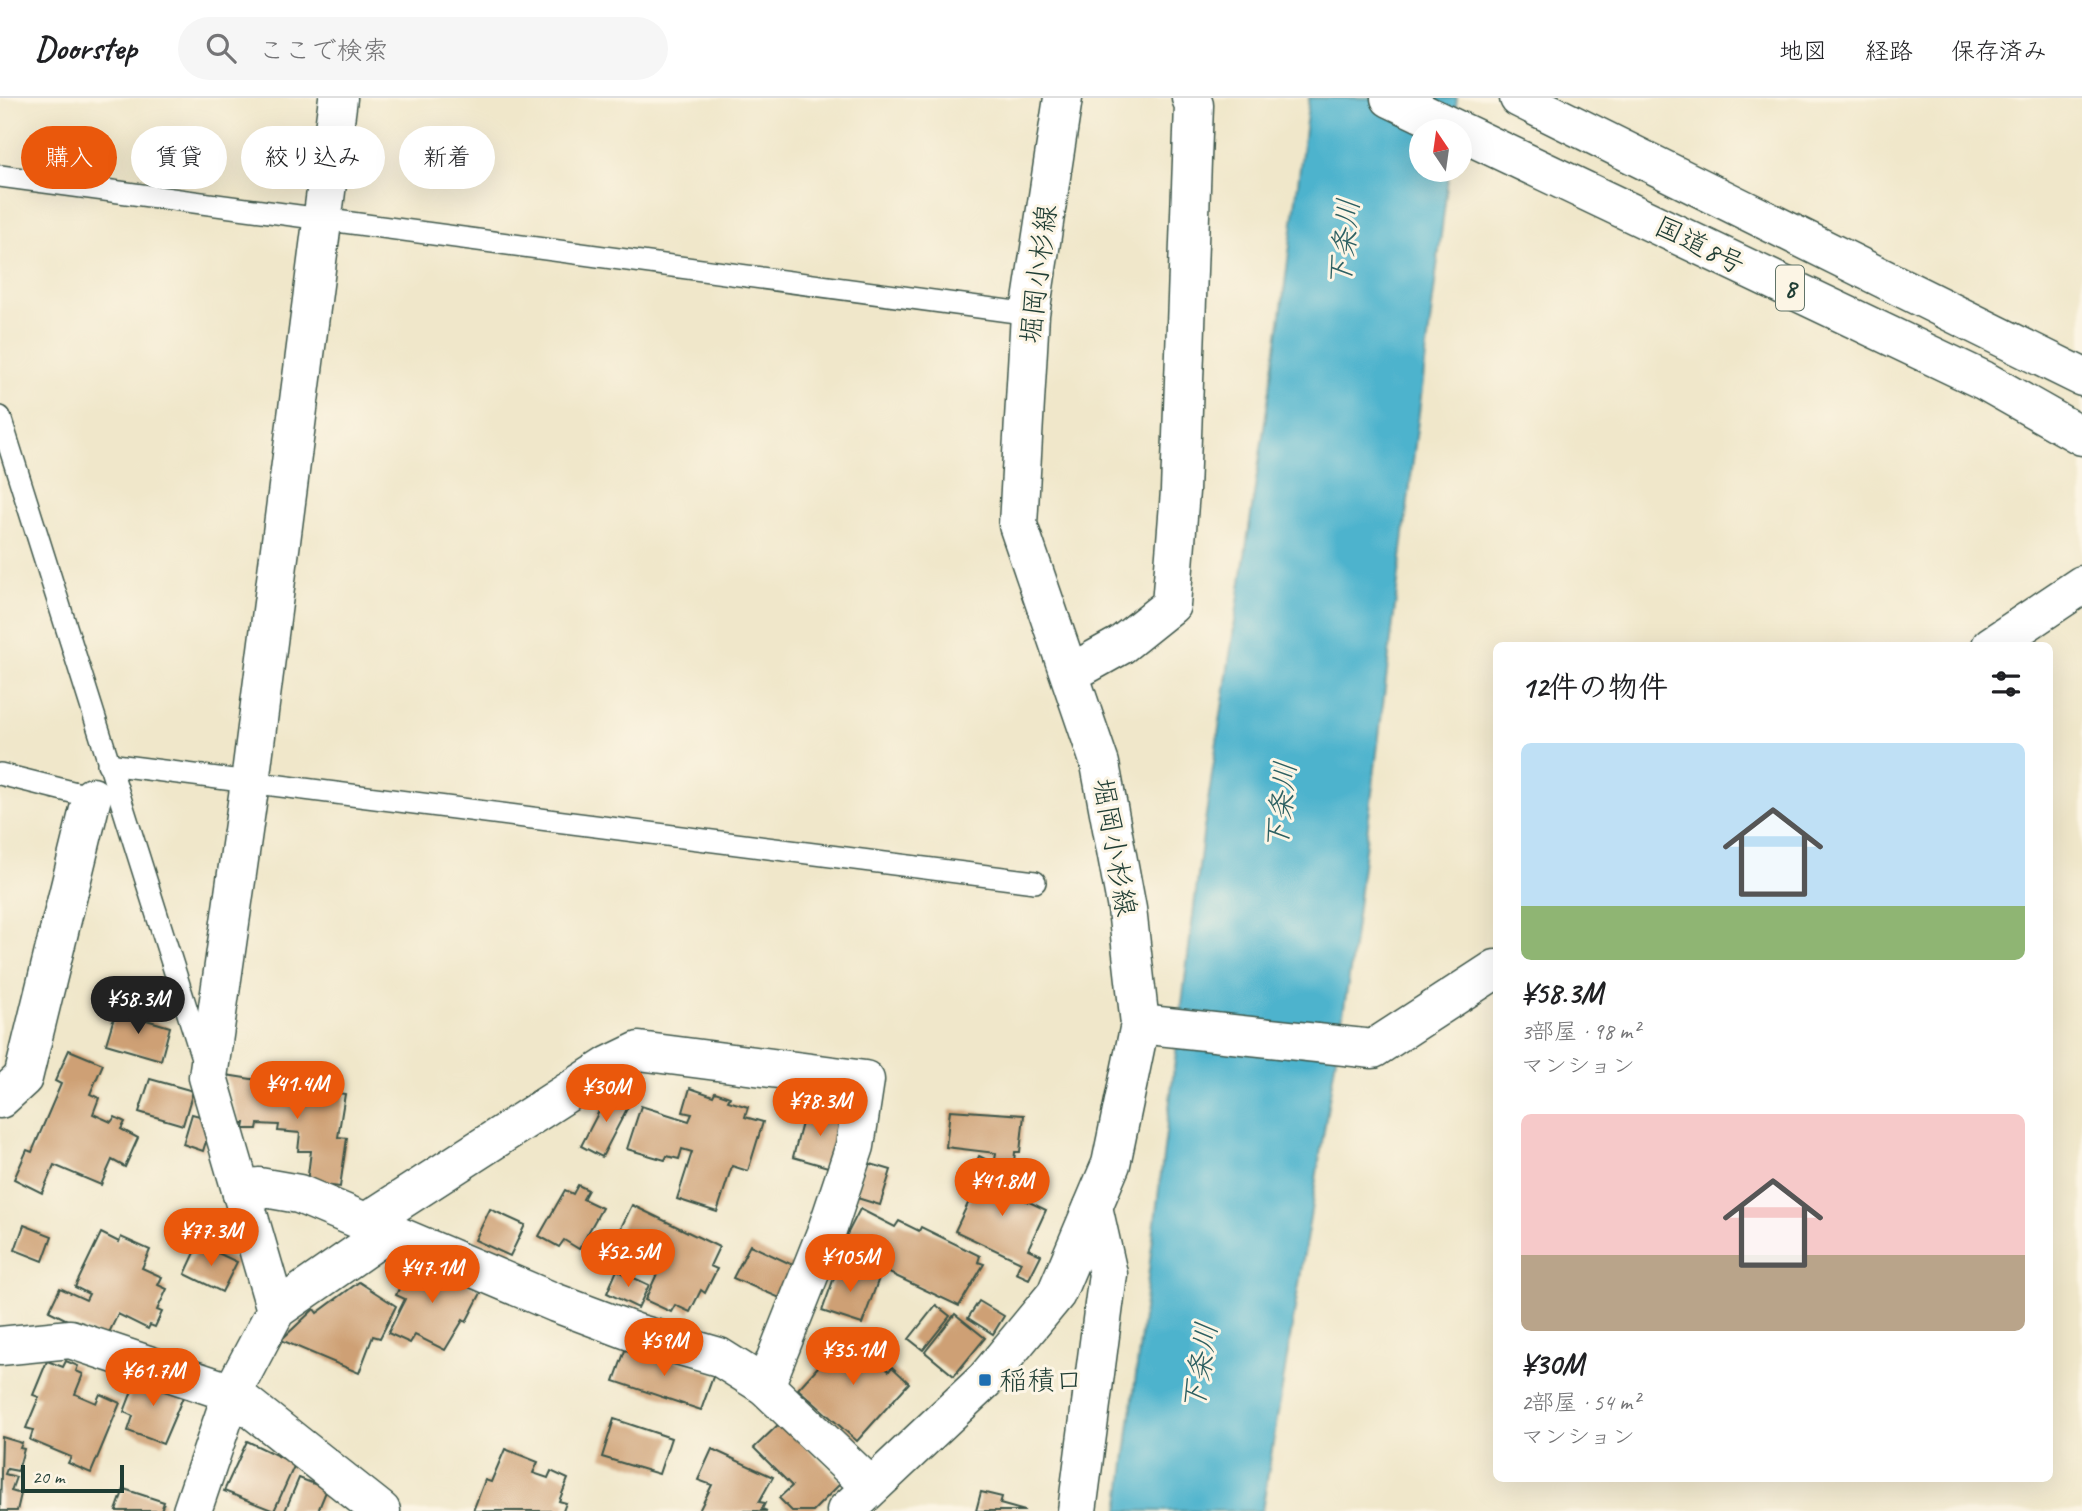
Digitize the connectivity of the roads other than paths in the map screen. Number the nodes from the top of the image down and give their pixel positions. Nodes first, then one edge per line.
1 (338, 98) edge
2 (1063, 98) edge
3 (1390, 98) edge
4 (1519, 98) edge
5 (1195, 100) edge
6 (0, 176) edge
7 (320, 218) junction
8 (1030, 314) junction
9 (2082, 377) edge
10 (0, 417) edge
11 (2082, 436) edge
12 (2082, 585) edge
13 (1997, 642) edge
14 (1071, 673) junction
15 (0, 774) edge
16 (250, 782) junction
17 (107, 788) junction
18 (1035, 882) dead end
19 (1493, 971) edge
20 (1140, 1024) junction
21 (208, 1077) junction
22 (0, 1099) edge
23 (242, 1194) junction
24 (1093, 1207) junction
25 (376, 1228) junction
26 (276, 1310) junction
27 (0, 1346) edge
28 (765, 1386) junction
29 (232, 1393) junction
30 (858, 1499) edge
31 (192, 1511) edge
32 (381, 1511) edge
33 (1077, 1511) edge

1 - 7 main road
2 - 8 main road, 堀岡小杉線
3 - 11 main road, 国道8号 / 8
4 - 9 main road, 国道8号 / 8
5 - 14 main road
6 - 7 lane
7 - 8 lane
7 - 16 main road
8 - 14 main road, 堀岡小杉線
10 - 17 lane
12 - 13 main road
14 - 20 main road, 堀岡小杉線
15 - 17 lane
16 - 17 lane
16 - 18 lane
16 - 21 main road
17 - 21 lane
17 - 22 main road
19 - 20 main road
20 - 24 main road, 堀岡小杉線
21 - 23 main road
23 - 25 main road
23 - 26 main road
24 - 30 main road, 堀岡小杉線
24 - 33 main road
25 - 26 main road
25 - 28 main road
25 - 28 main road
26 - 29 main road
27 - 29 main road
28 - 30 main road
29 - 31 main road
29 - 32 main road

